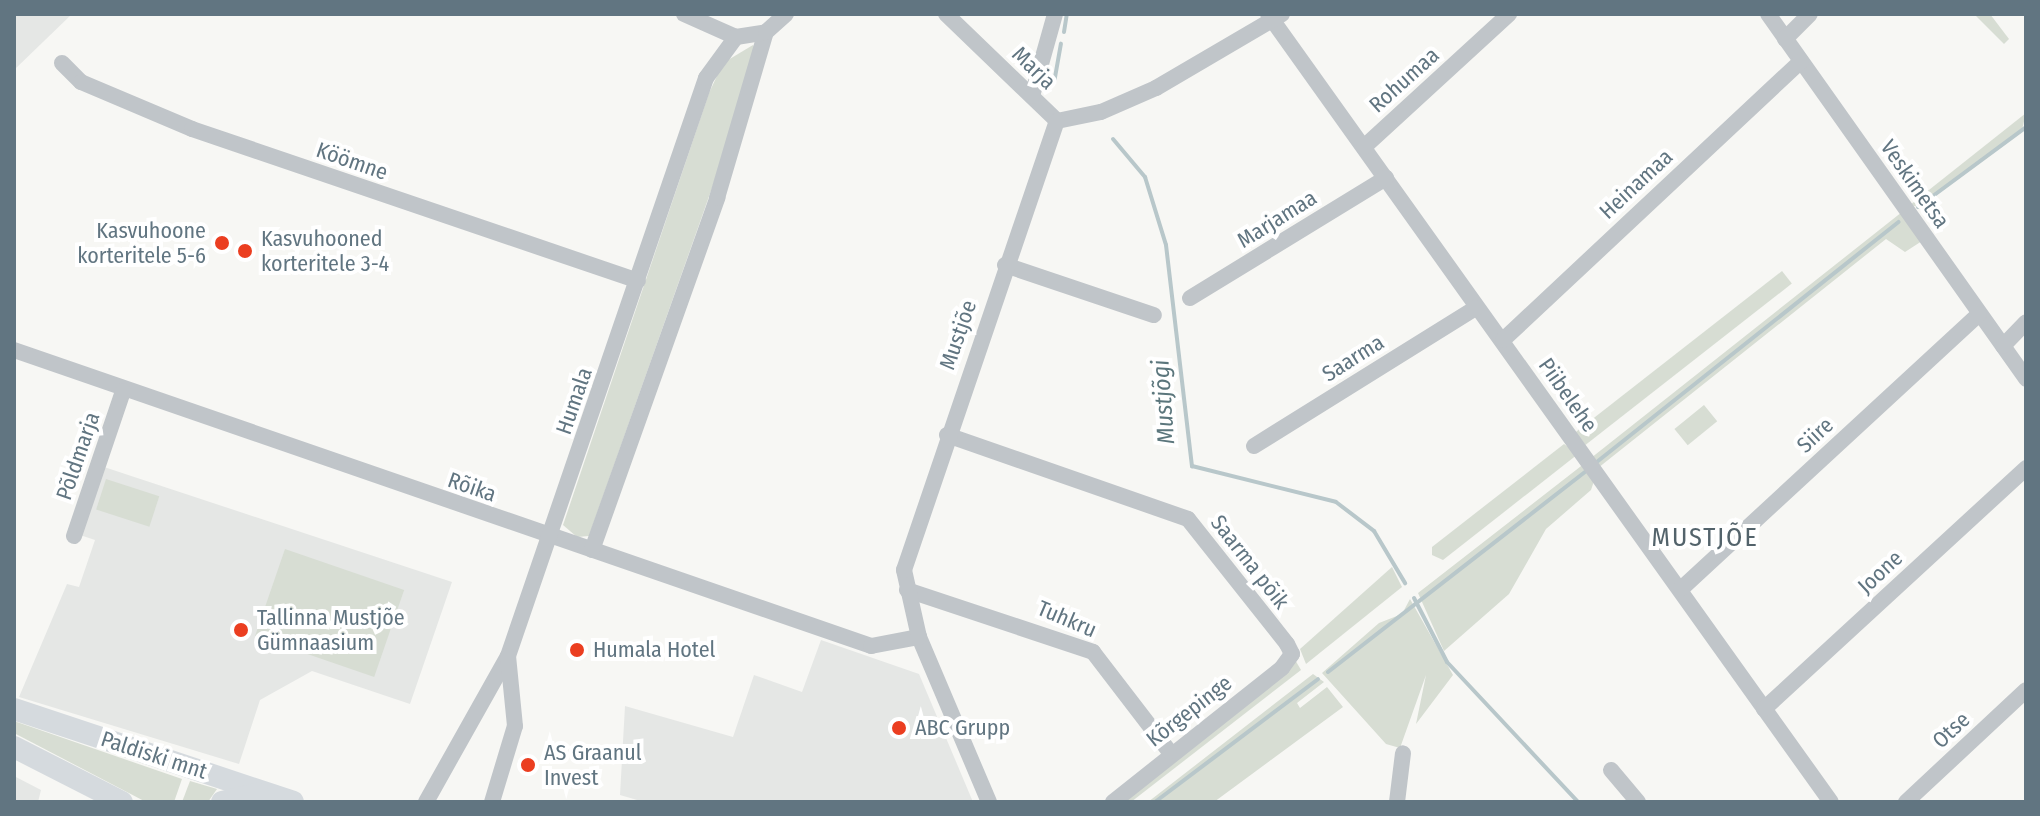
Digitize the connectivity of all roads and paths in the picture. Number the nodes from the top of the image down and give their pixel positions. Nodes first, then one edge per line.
1 (684, 14) edge
2 (786, 14) edge
3 (946, 14) edge
4 (1055, 14) edge
5 (1509, 14) edge
6 (1768, 14) edge
7 (1810, 14) edge
8 (1274, 17) edge
9 (766, 32) junction
10 (736, 37) junction
11 (1785, 39) junction
12 (1801, 61) junction
13 (62, 63) dead end
14 (1032, 96) junction
15 (1057, 121) junction
16 (1364, 147) junction
17 (1386, 178) junction
18 (1005, 265) junction
19 (638, 281) junction
20 (1190, 298) dead end
21 (1476, 308) junction
22 (1979, 314) junction
23 (1154, 315) dead end
24 (2026, 322) edge
25 (1503, 340) junction
26 (2003, 346) junction
27 (14, 350) edge
28 (2026, 379) edge
29 (123, 391) junction
30 (947, 435) junction
31 (1254, 446) dead end
32 (2026, 468) edge
33 (74, 536) dead end
34 (551, 537) junction
35 (592, 550) junction
36 (1681, 589) junction
37 (907, 590) junction
38 (919, 637) junction
39 (1292, 654) joint
40 (508, 656) junction
41 (2026, 690) edge
42 (14, 709) edge
43 (1764, 709) junction
44 (14, 747) edge
45 (1169, 751) junction
46 (1403, 753) dead end
47 (1611, 770) dead end
48 (268, 794) junction
49 (122, 802) edge
50 (222, 802) edge
51 (293, 802) edge
52 (426, 802) edge
53 (492, 802) edge
54 (989, 802) edge
55 (1113, 802) edge
56 (1397, 802) edge
57 (1638, 802) edge
58 (1831, 802) edge
59 (1906, 802) edge

1 - 10 street
2 - 9 street
3 - 14 street, Marja
4 - 14 street
5 - 16 street, Rohumaa
6 - 11 street, Veskimetsa
7 - 11 street
8 - 15 street
8 - 16 street, Piibelehe
9 - 10 street
9 - 35 street
10 - 19 street, Humala
11 - 12 street, Veskimetsa
12 - 22 street, Veskimetsa
12 - 25 street, Heinamaa
13 - 19 street, Köömne
14 - 15 street, Marja
15 - 18 street, Mustjõe
16 - 17 street, Piibelehe
17 - 20 street, Marjamaa
17 - 21 street, Piibelehe
18 - 23 street
18 - 30 street, Mustjõe
19 - 34 street, Humala
21 - 25 street, Piibelehe
21 - 31 street, Saarma
22 - 26 street, Veskimetsa
22 - 36 street, Siire
24 - 26 street
25 - 36 street, Piibelehe
26 - 28 street, Veskimetsa
27 - 29 street, Rõika
29 - 33 street, Põldmarja
29 - 34 street, Rõika
30 - 37 street, Mustjõe
30 - 39 street, Saarma põik
32 - 43 street, Joone
34 - 35 street, Rõika
34 - 40 street, Humala
35 - 38 street, Rõika
36 - 43 street, Piibelehe
37 - 38 street, Mustjõe
37 - 45 street, Tuhkru
38 - 54 street, Mustjõe
39 - 45 street, Kõrgepinge
40 - 52 street, Humala
40 - 53 street
41 - 59 street, Otse
42 - 48 main road, Paldiski mnt
43 - 58 street, Piibelehe
44 - 49 main road
45 - 55 street, Kõrgepinge
46 - 56 street
47 - 57 street
48 - 50 main road
48 - 51 main road, Paldiski mnt

